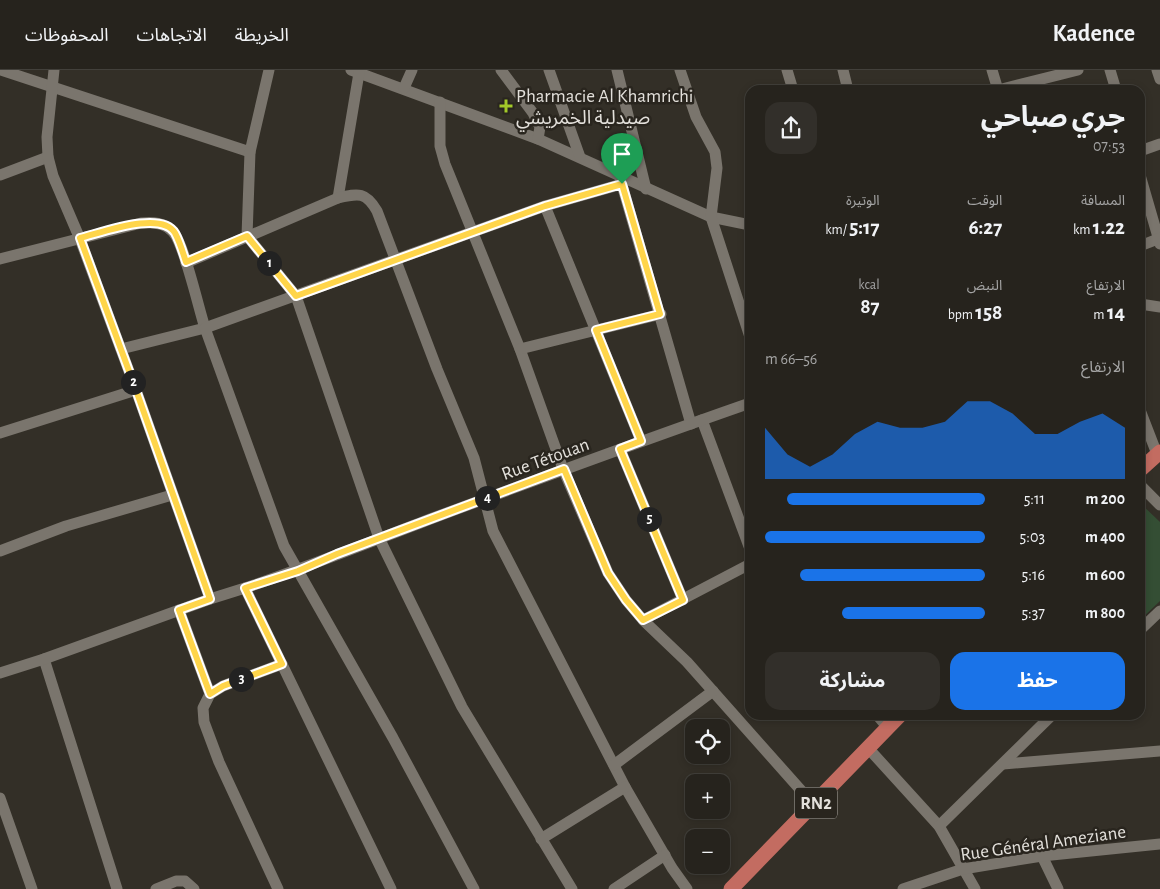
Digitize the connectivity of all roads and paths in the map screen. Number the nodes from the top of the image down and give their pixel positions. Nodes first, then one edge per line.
1 (1, 70) edge
2 (54, 70) edge
3 (269, 70) edge
4 (412, 70) edge
5 (501, 70) edge
6 (549, 70) edge
7 (617, 70) edge
8 (680, 70) edge
9 (787, 70) edge
10 (843, 70) edge
11 (992, 70) edge
12 (1078, 70) edge
13 (1110, 70) edge
14 (1158, 70) edge
15 (355, 71) edge
16 (1160, 79) edge
17 (792, 85) edge
18 (847, 85) edge
19 (996, 85) edge
20 (1018, 85) edge
21 (1114, 85) edge
22 (52, 87) junction
23 (404, 88) junction
24 (440, 102) junction
25 (538, 138) junction
26 (1160, 144) edge
27 (1145, 149) edge
28 (250, 152) junction
29 (48, 157) junction
30 (580, 157) junction
31 (0, 175) edge
32 (621, 180) junction
33 (646, 189) junction
34 (1145, 191) edge
35 (338, 198) junction
36 (545, 206) junction
37 (711, 217) junction
38 (745, 224) edge
39 (473, 233) junction
40 (247, 236) junction
41 (80, 238) junction
42 (1160, 240) edge
43 (1145, 244) edge
44 (0, 259) edge
45 (395, 261) junction
46 (186, 262) junction
47 (296, 296) junction
48 (1145, 305) edge
49 (1160, 307) edge
50 (660, 314) junction
51 (745, 322) edge
52 (205, 328) junction
53 (596, 330) junction
54 (121, 349) junction
55 (520, 349) junction
56 (136, 390) junction
57 (745, 405) edge
58 (1145, 421) edge
59 (696, 422) junction
60 (0, 433) edge
61 (641, 441) junction
62 (620, 449) junction
63 (1159, 453) edge
64 (1145, 466) edge
65 (564, 469) junction
66 (1145, 490) edge
67 (172, 495) junction
68 (485, 498) junction
69 (1160, 505) edge
70 (745, 534) edge
71 (379, 538) junction
72 (0, 551) edge
73 (745, 567) edge
74 (298, 571) junction
75 (245, 588) junction
76 (210, 599) junction
77 (683, 600) junction
78 (179, 610) junction
79 (1160, 611) edge
80 (643, 620) junction
81 (1145, 625) edge
82 (44, 659) junction
83 (282, 664) junction
84 (0, 673) edge
85 (713, 691) junction
86 (210, 694) junction
87 (881, 720) edge
88 (895, 720) edge
89 (1047, 720) edge
90 (888, 728) junction
91 (868, 748) junction
92 (1160, 751) edge
93 (1004, 764) junction
94 (614, 765) junction
95 (625, 787) junction
96 (0, 798) edge
97 (814, 805) junction
98 (939, 826) junction
99 (541, 840) junction
100 (1160, 844) edge
101 (665, 855) junction
102 (1042, 856) junction
103 (963, 870) junction
104 (32, 889) edge
105 (117, 889) edge
106 (156, 889) edge
107 (194, 889) edge
108 (278, 889) edge
109 (391, 889) edge
110 (474, 889) edge
111 (572, 889) edge
112 (614, 889) edge
113 (687, 889) edge
114 (731, 889) edge
115 (903, 889) edge
116 (975, 889) edge
117 (1058, 889) edge

1 - 22 street
2 - 22 street
3 - 28 street
4 - 23 street
5 - 25 street
6 - 30 street
7 - 33 street
8 - 37 street
9 - 17 street
10 - 18 street
11 - 19 street
12 - 20 street
13 - 21 street
14 - 16 street
15 - 23 street
15 - 35 street
22 - 28 street
22 - 29 street
23 - 24 street
24 - 25 street
24 - 39 street
25 - 30 street
26 - 27 street
28 - 40 street
29 - 31 street
29 - 41 street
30 - 32 street
32 - 33 street
32 - 36 street
32 - 50 street
33 - 37 street
34 - 42 street
35 - 40 street
35 - 45 street
36 - 39 street
36 - 53 street
37 - 38 street
37 - 51 street
39 - 45 street
39 - 55 street
40 - 46 street
40 - 47 street
41 - 44 street
41 - 46 street
41 - 54 street
42 - 43 street
45 - 47 street
45 - 68 street
46 - 52 street
47 - 52 street
47 - 71 street
48 - 49 street
50 - 53 street
50 - 59 street
52 - 54 street
52 - 74 street
53 - 55 street
53 - 61 street
54 - 56 street
55 - 65 street
56 - 60 street
56 - 67 street
57 - 59 street, Rue Tétouan
58 - 63 street
59 - 61 street, Rue Tétouan
59 - 70 street
61 - 62 street, Rue Tétouan
62 - 65 street, Rue Tétouan
62 - 77 street
63 - 64 main road
65 - 68 street, Rue Tétouan
65 - 80 street
66 - 69 street
67 - 72 street
67 - 76 street
68 - 71 street, Rue Tétouan
68 - 94 street
71 - 74 street, Rue Tétouan
71 - 99 street
73 - 77 street
74 - 75 street, Rue Tétouan
74 - 110 street
75 - 76 street, Rue Tétouan
75 - 83 street
76 - 78 street, Rue Tétouan
77 - 80 street
78 - 82 street, Rue Tétouan
78 - 86 street
79 - 81 street
80 - 85 street
82 - 84 street, Rue Tétouan
82 - 105 street
83 - 86 street
83 - 109 street
85 - 94 street
85 - 97 street
86 - 108 street
87 - 90 street
88 - 90 main road, RN2
89 - 93 street
90 - 91 main road, RN2
91 - 97 main road, RN2
91 - 98 street
92 - 93 street
93 - 98 street
94 - 95 street
95 - 99 street
95 - 101 street
96 - 104 street
97 - 114 main road, RN2
98 - 103 street
99 - 111 street
100 - 102 street, Rue Général Ameziane
101 - 112 street
101 - 113 street
102 - 103 street, Rue Général Ameziane
102 - 117 street
103 - 115 street, Rue Général Ameziane
103 - 116 street
106 - 107 street

